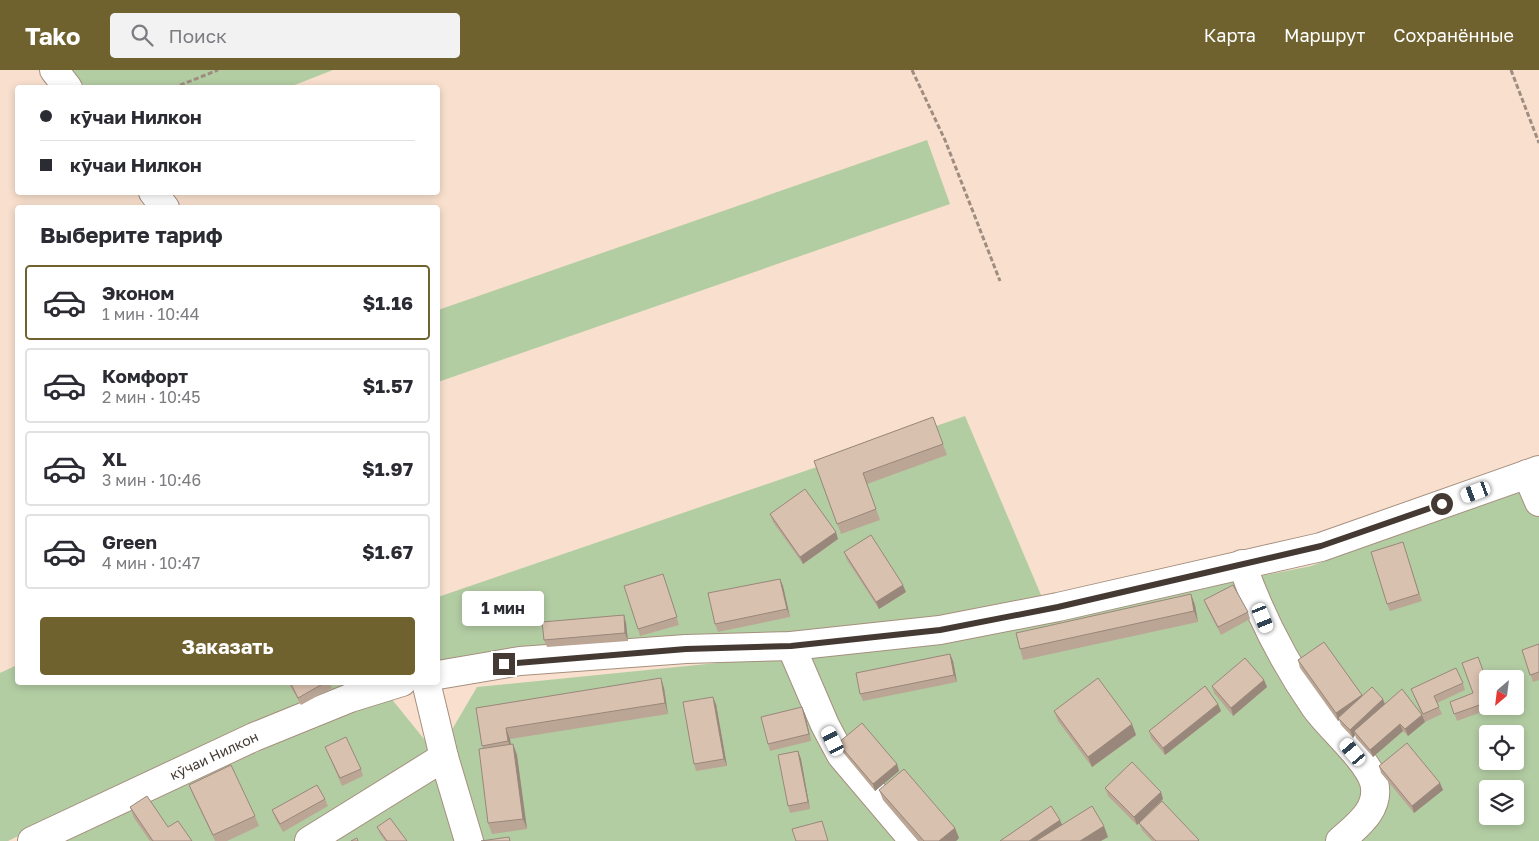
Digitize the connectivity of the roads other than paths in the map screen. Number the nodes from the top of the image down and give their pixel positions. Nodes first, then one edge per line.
1 (54, 70) edge
2 (66, 85) edge
3 (1533, 472) edge
4 (1539, 502) edge
5 (1242, 564) junction
6 (791, 646) junction
7 (440, 675) edge
8 (382, 685) edge
9 (427, 685) edge
10 (348, 690) edge
11 (444, 757) junction
12 (32, 841) edge
13 (310, 841) edge
14 (469, 841) edge
15 (914, 841) edge
16 (1340, 841) edge

1 - 2 street
3 - 4 street
3 - 5 street
5 - 6 street
5 - 16 street
6 - 7 street
6 - 15 street
8 - 10 street, кӯчаи Нилкон
9 - 11 street
10 - 12 street, кӯчаи Нилкон
11 - 13 street
11 - 14 street

